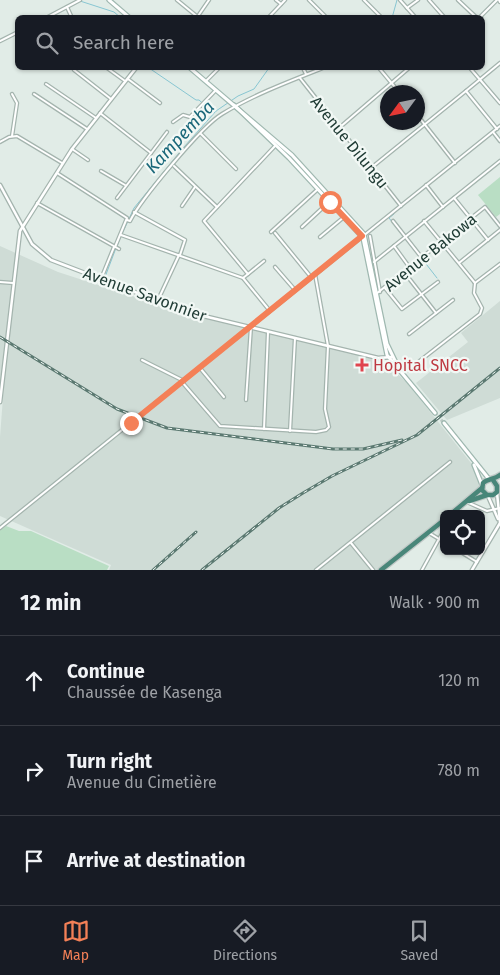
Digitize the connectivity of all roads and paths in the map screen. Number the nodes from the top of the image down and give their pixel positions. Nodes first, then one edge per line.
1 (79, 0) edge
2 (109, 0) edge
3 (177, 0) edge
4 (209, 0) edge
5 (276, 0) edge
6 (285, 0) edge
7 (309, 0) edge
8 (364, 0) edge
9 (400, 0) edge
10 (418, 0) edge
11 (429, 0) edge
12 (458, 0) edge
13 (498, 1) edge
14 (281, 4) junction
15 (67, 7) junction
16 (407, 8) junction
17 (52, 15) edge
18 (71, 15) edge
19 (126, 15) edge
20 (196, 15) edge
21 (199, 15) edge
22 (271, 15) edge
23 (324, 15) edge
24 (379, 15) edge
25 (413, 15) edge
26 (442, 15) edge
27 (475, 15) edge
28 (482, 15) edge
29 (15, 34) edge
30 (0, 41) edge
31 (500, 63) edge
32 (74, 70) dead end
33 (110, 70) edge
34 (134, 70) edge
35 (192, 70) edge
36 (217, 70) edge
37 (304, 70) edge
38 (317, 70) edge
39 (381, 70) edge
40 (407, 70) edge
41 (472, 70) edge
42 (306, 74) junction
43 (299, 77) junction
44 (480, 79) junction
45 (126, 80) junction
46 (206, 81) junction
47 (46, 84) dead end
48 (392, 84) junction
49 (216, 90) junction
50 (466, 91) junction
51 (12, 94) dead end
52 (34, 94) dead end
53 (111, 98) junction
54 (160, 103) dead end
55 (500, 103) edge
56 (233, 105) junction
57 (100, 112) junction
58 (96, 118) junction
59 (173, 122) dead end
60 (425, 123) edge
61 (425, 125) edge
62 (500, 126) edge
63 (339, 128) junction
64 (87, 129) junction
65 (497, 129) junction
66 (417, 130) edge
67 (167, 132) dead end
68 (493, 132) junction
69 (200, 134) junction
70 (12, 136) junction
71 (500, 141) edge
72 (0, 142) edge
73 (276, 146) junction
74 (72, 149) junction
75 (151, 153) junction
76 (290, 156) junction
77 (88, 160) dead end
78 (500, 161) edge
79 (62, 163) junction
80 (455, 163) junction
81 (173, 165) junction
82 (371, 168) junction
83 (236, 169) dead end
84 (101, 171) dead end
85 (56, 173) junction
86 (0, 185) edge
87 (125, 185) junction
88 (426, 185) junction
89 (195, 187) junction
90 (318, 188) junction
91 (117, 198) dead end
92 (454, 198) junction
93 (330, 202) junction
94 (37, 203) junction
95 (182, 206) dead end
96 (401, 206) junction
97 (218, 207) junction
98 (443, 207) junction
99 (134, 212) junction
100 (344, 217) junction
101 (471, 219) junction
102 (393, 220) dead end
103 (128, 221) junction
104 (424, 221) junction
105 (500, 226) edge
106 (22, 227) junction
107 (302, 227) dead end
108 (500, 230) edge
109 (271, 232) dead end
110 (275, 233) dead end
111 (496, 233) junction
112 (363, 235) junction
113 (122, 236) junction
114 (370, 236) dead end
115 (405, 236) junction
116 (320, 237) dead end
117 (500, 238) edge
118 (488, 240) junction
119 (442, 242) junction
120 (393, 245) junction
121 (116, 248) junction
122 (179, 255) junction
123 (422, 258) junction
124 (264, 261) dead end
125 (374, 262) junction
126 (459, 263) junction
127 (500, 264) edge
128 (275, 267) dead end
129 (410, 268) junction
130 (404, 272) junction
131 (248, 274) junction
132 (315, 274) junction
133 (311, 277) junction
134 (243, 278) junction
135 (101, 279) junction
136 (0, 282) edge
137 (438, 282) dead end
138 (13, 283) junction
139 (475, 283) junction
140 (385, 288) junction
141 (294, 290) junction
142 (377, 294) junction
143 (421, 295) junction
144 (453, 300) dead end
145 (157, 302) junction
146 (270, 311) junction
147 (436, 313) junction
148 (250, 327) junction
149 (268, 332) junction
150 (409, 334) dead end
151 (295, 338) junction
152 (328, 346) junction
153 (390, 358) junction
154 (142, 360) dead end
155 (200, 368) junction
156 (408, 370) dead end
157 (1, 381) edge
158 (183, 382) junction
159 (0, 397) edge
160 (224, 398) dead end
161 (246, 400) dead end
162 (0, 402) edge
163 (436, 413) tunnel mouth
164 (444, 423) tunnel mouth
165 (264, 429) junction
166 (290, 431) junction
167 (450, 462) dead end
168 (473, 462) junction
169 (500, 475) edge
170 (491, 480) junction
171 (500, 484) edge
172 (482, 486) junction
173 (497, 491) junction
174 (488, 495) junction
175 (467, 502) junction
176 (499, 509) edge
177 (456, 510) edge
178 (492, 510) junction
179 (440, 523) edge
180 (500, 524) edge
181 (0, 528) edge
182 (428, 533) junction
183 (439, 539) joint
184 (351, 542) junction
185 (466, 555) edge
186 (477, 562) junction
187 (316, 570) edge
188 (373, 570) edge
189 (381, 570) edge
190 (422, 570) edge
191 (472, 570) edge

1 - 15 street
2 - 19 main road
3 - 20 street
4 - 21 street
5 - 14 street
6 - 14 street
7 - 23 street
8 - 24 street
9 - 16 street
10 - 16 street
11 - 26 street
12 - 27 street
13 - 28 street
14 - 22 street
15 - 17 street
15 - 18 street
16 - 25 street
29 - 30 street
31 - 44 street
32 - 53 street
33 - 45 street
34 - 45 street
35 - 46 main road
36 - 46 street
37 - 42 street
38 - 42 street
39 - 48 street
40 - 48 street
41 - 44 street
42 - 43 street
43 - 56 street
43 - 63 street, Avenue Dilungu
44 - 50 street
44 - 55 street
45 - 53 street
45 - 54 street
46 - 49 main road
47 - 58 street
48 - 63 street
49 - 56 main road
49 - 59 street
50 - 60 street
50 - 65 street
51 - 70 street
52 - 64 street
53 - 57 street
56 - 69 street
56 - 73 main road
56 - 76 main road
57 - 58 street
57 - 75 street
58 - 64 street
61 - 80 street
62 - 65 street
63 - 82 street, Avenue Dilungu
64 - 74 street
65 - 68 street
66 - 82 street
67 - 75 street
68 - 71 street
68 - 80 street
69 - 81 street
69 - 83 street
70 - 72 street
70 - 79 street
73 - 76 main road
73 - 97 street
74 - 77 street
74 - 79 street
75 - 87 street
76 - 90 main road
76 - 112 main road
78 - 92 street
79 - 85 street
80 - 88 street
81 - 89 street
81 - 99 street
82 - 96 street, Avenue Dilungu
84 - 87 street
85 - 94 street
85 - 103 street
86 - 106 street, Avenue Savonnier
87 - 91 street
88 - 96 street
88 - 98 street
89 - 95 street
89 - 97 street
90 - 93 main road
90 - 109 street
92 - 98 street
92 - 101 street
93 - 100 main road
93 - 107 street
94 - 106 street
94 - 121 street
96 - 112 street
97 - 131 street
98 - 104 street
99 - 103 street
99 - 122 street
100 - 112 main road
100 - 116 street
101 - 105 street, Avenue Bakowa
101 - 118 street
101 - 119 street, Avenue Bakowa
102 - 115 street
103 - 113 street
104 - 115 street
104 - 119 street
106 - 135 street, Avenue Savonnier
106 - 138 street
108 - 111 street
110 - 133 street
111 - 117 street
111 - 118 street
112 - 132 street
112 - 142 main road
113 - 121 street
113 - 122 street
114 - 125 street
115 - 120 street
115 - 123 street
118 - 126 street
119 - 123 street, Avenue Bakowa
119 - 126 street
120 - 125 street
120 - 129 street
121 - 135 street
122 - 134 street
122 - 145 street
123 - 129 street, Avenue Bakowa
124 - 131 street
125 - 142 street
126 - 139 street
127 - 139 street
128 - 141 street
129 - 130 street, Avenue Bakowa
130 - 140 street, Avenue Bakowa
130 - 143 street
131 - 134 street
132 - 133 street
132 - 152 street
133 - 141 street
134 - 146 street
135 - 145 street, Avenue Savonnier
136 - 138 street
137 - 143 street
138 - 157 street
139 - 156 street
140 - 142 street, Avenue Bakowa
140 - 143 street
141 - 146 street
142 - 153 main road
143 - 147 street
144 - 147 street
145 - 148 street, Avenue Savonnier
146 - 148 street
147 - 150 street
148 - 149 street, Avenue Savonnier
148 - 155 street
148 - 161 street
149 - 151 street, Avenue Savonnier
149 - 165 street
151 - 152 street, Avenue Savonnier
151 - 166 street
152 - 153 street, Avenue Savonnier
152 - 166 street
153 - 163 main road
154 - 158 street
155 - 158 street
155 - 160 street
157 - 159 street
158 - 165 street
158 - 181 street
159 - 162 street
164 - 168 main road
165 - 166 street
167 - 184 street
168 - 170 main road
168 - 172 main road
169 - 170 highway
170 - 172 highway
170 - 173 highway
171 - 173 highway
172 - 174 highway
172 - 175 highway
173 - 174 highway
173 - 176 street
174 - 175 highway
174 - 178 street
175 - 177 highway
175 - 178 street
176 - 178 street
176 - 180 street
178 - 180 street
179 - 182 highway
180 - 186 street
182 - 183 street
182 - 189 highway
183 - 190 street
184 - 187 street
184 - 188 street
185 - 186 street
186 - 191 street

